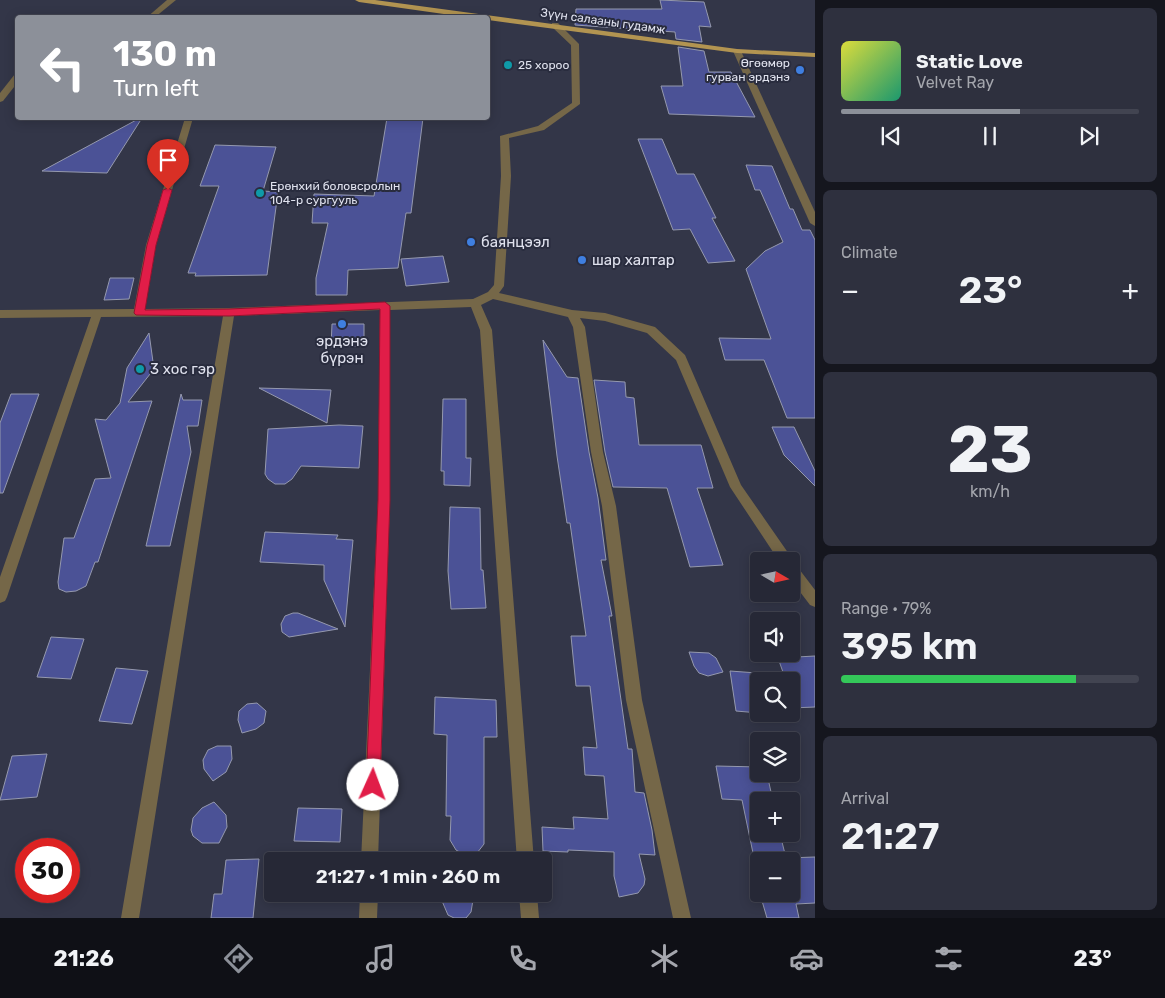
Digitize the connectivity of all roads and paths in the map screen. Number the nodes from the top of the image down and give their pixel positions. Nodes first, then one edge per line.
1 (172, 0) edge
2 (359, 0) edge
3 (153, 15) edge
4 (477, 15) edge
5 (490, 17) edge
6 (555, 25) junction
7 (737, 51) junction
8 (815, 55) edge
9 (15, 80) edge
10 (0, 99) edge
11 (188, 120) edge
12 (815, 223) edge
13 (492, 295) junction
14 (475, 303) junction
15 (385, 306) junction
16 (229, 312) junction
17 (139, 313) junction
18 (0, 314) edge
19 (97, 314) junction
20 (572, 314) junction
21 (780, 552) edge
22 (800, 581) edge
23 (0, 597) edge
24 (815, 601) edge
25 (370, 852) edge
26 (525, 852) edge
27 (369, 902) edge
28 (529, 902) edge
29 (130, 918) edge
30 (368, 918) edge
31 (530, 918) edge
32 (682, 918) edge

1 - 3 street
2 - 4 main road, Зүүн салааны гудамж
5 - 6 main road, Зүүн салааны гудамж
6 - 7 main road, Зүүн салааны гудамж
6 - 13 street
7 - 8 main road, Зүүн салааны гудамж
7 - 12 street
9 - 10 street
11 - 17 street
13 - 14 street
13 - 20 street
14 - 15 street
14 - 26 street
15 - 16 street
15 - 25 street
16 - 17 street
16 - 29 street
17 - 19 street
18 - 19 street
19 - 23 street
20 - 21 street
20 - 32 street
22 - 24 street
27 - 30 street
28 - 31 street

